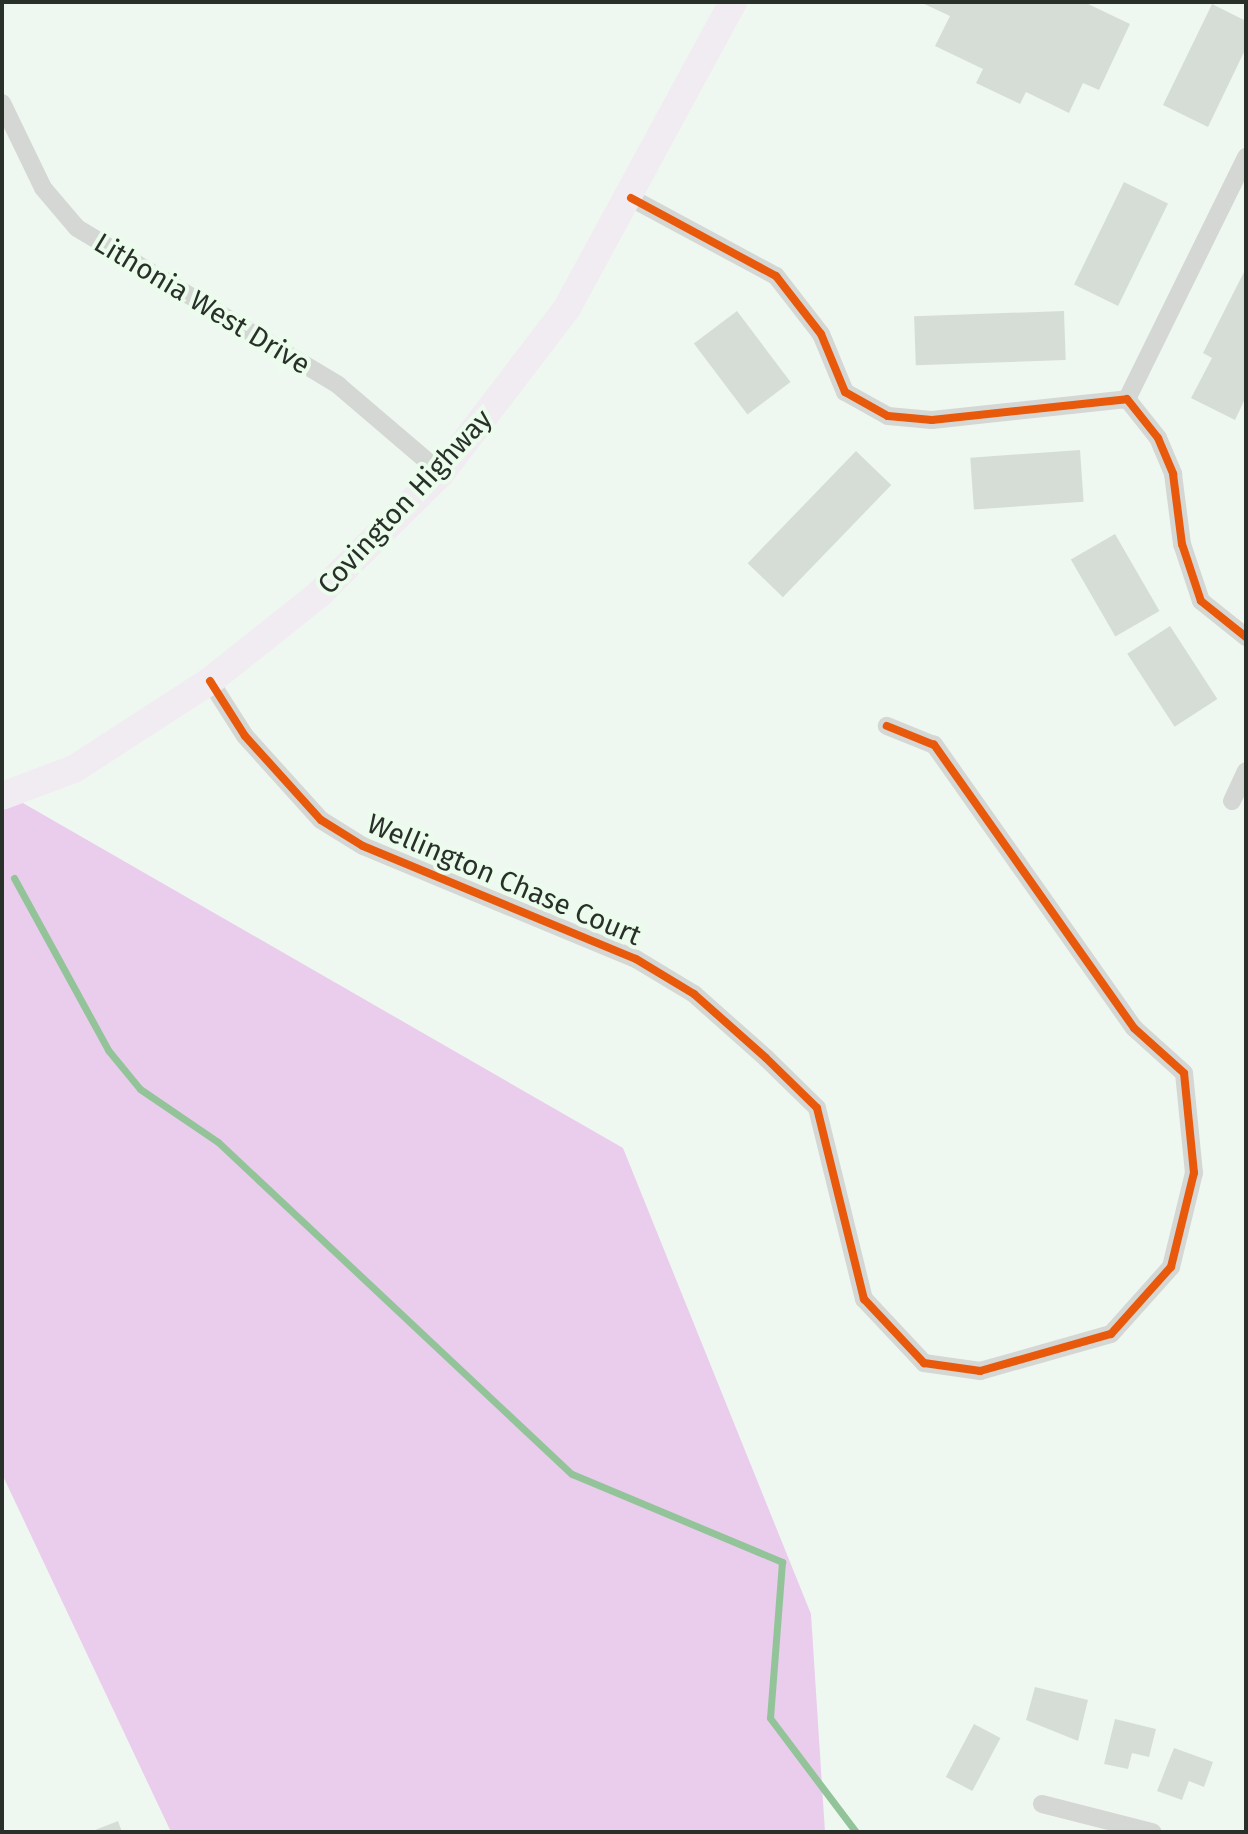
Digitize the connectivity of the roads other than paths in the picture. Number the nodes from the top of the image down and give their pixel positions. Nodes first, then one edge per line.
1 (733, 2) edge
2 (2, 103) edge
3 (1246, 157) edge
4 (631, 198) junction
5 (1127, 399) junction
6 (441, 473) junction
7 (1246, 637) edge
8 (210, 681) junction
9 (887, 726) dead end
10 (1246, 771) edge
11 (2, 796) edge
12 (1232, 801) dead end
13 (1042, 1804) dead end
14 (1152, 1832) edge

1 - 4 main road, Covington Highway
2 - 6 street, Lithonia West Drive
3 - 5 street
4 - 5 street
4 - 6 main road, Covington Highway
5 - 7 street
6 - 8 main road, Covington Highway
8 - 9 street, Wellington Chase Court
8 - 11 main road, Covington Highway
10 - 12 street
13 - 14 street

